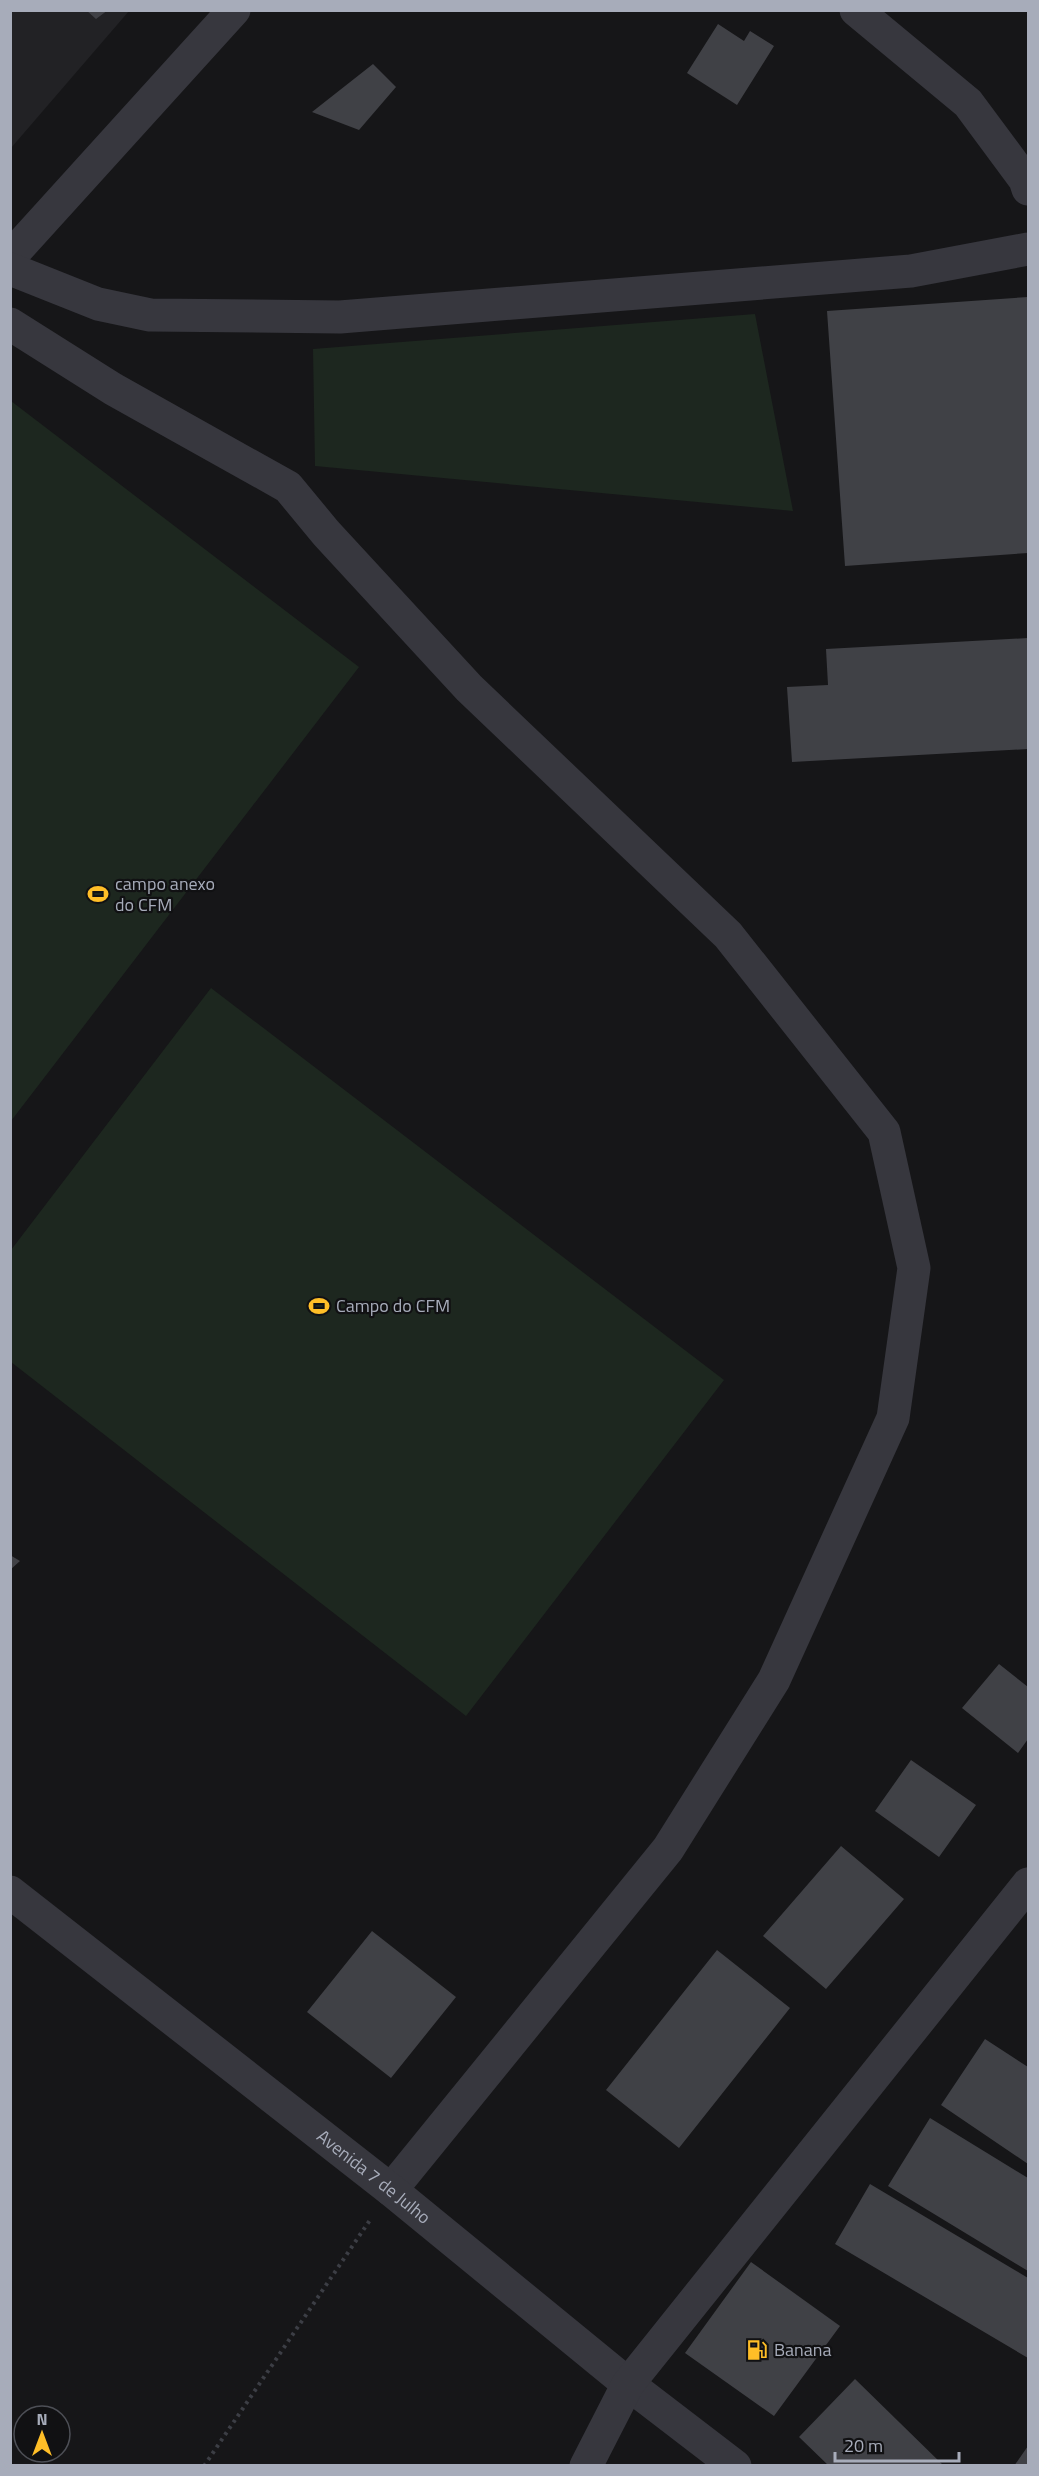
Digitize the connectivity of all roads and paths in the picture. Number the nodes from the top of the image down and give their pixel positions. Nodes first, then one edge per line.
1 (234, 10) edge
2 (856, 10) edge
3 (1029, 189) edge
4 (1029, 249) edge
5 (10, 257) edge
6 (10, 269) edge
7 (10, 324) edge
8 (1029, 1884) edge
9 (10, 1892) edge
10 (391, 2190) junction
11 (628, 2384) junction
12 (204, 2466) edge
13 (586, 2466) edge
14 (735, 2466) edge

1 - 5 street
2 - 3 street
4 - 6 street
7 - 10 street
8 - 11 street
9 - 10 street, Avenida 7 de Julho
10 - 11 street, Avenida 7 de Julho
10 - 12 path
11 - 13 street
11 - 14 street, Avenida 7 de Julho

